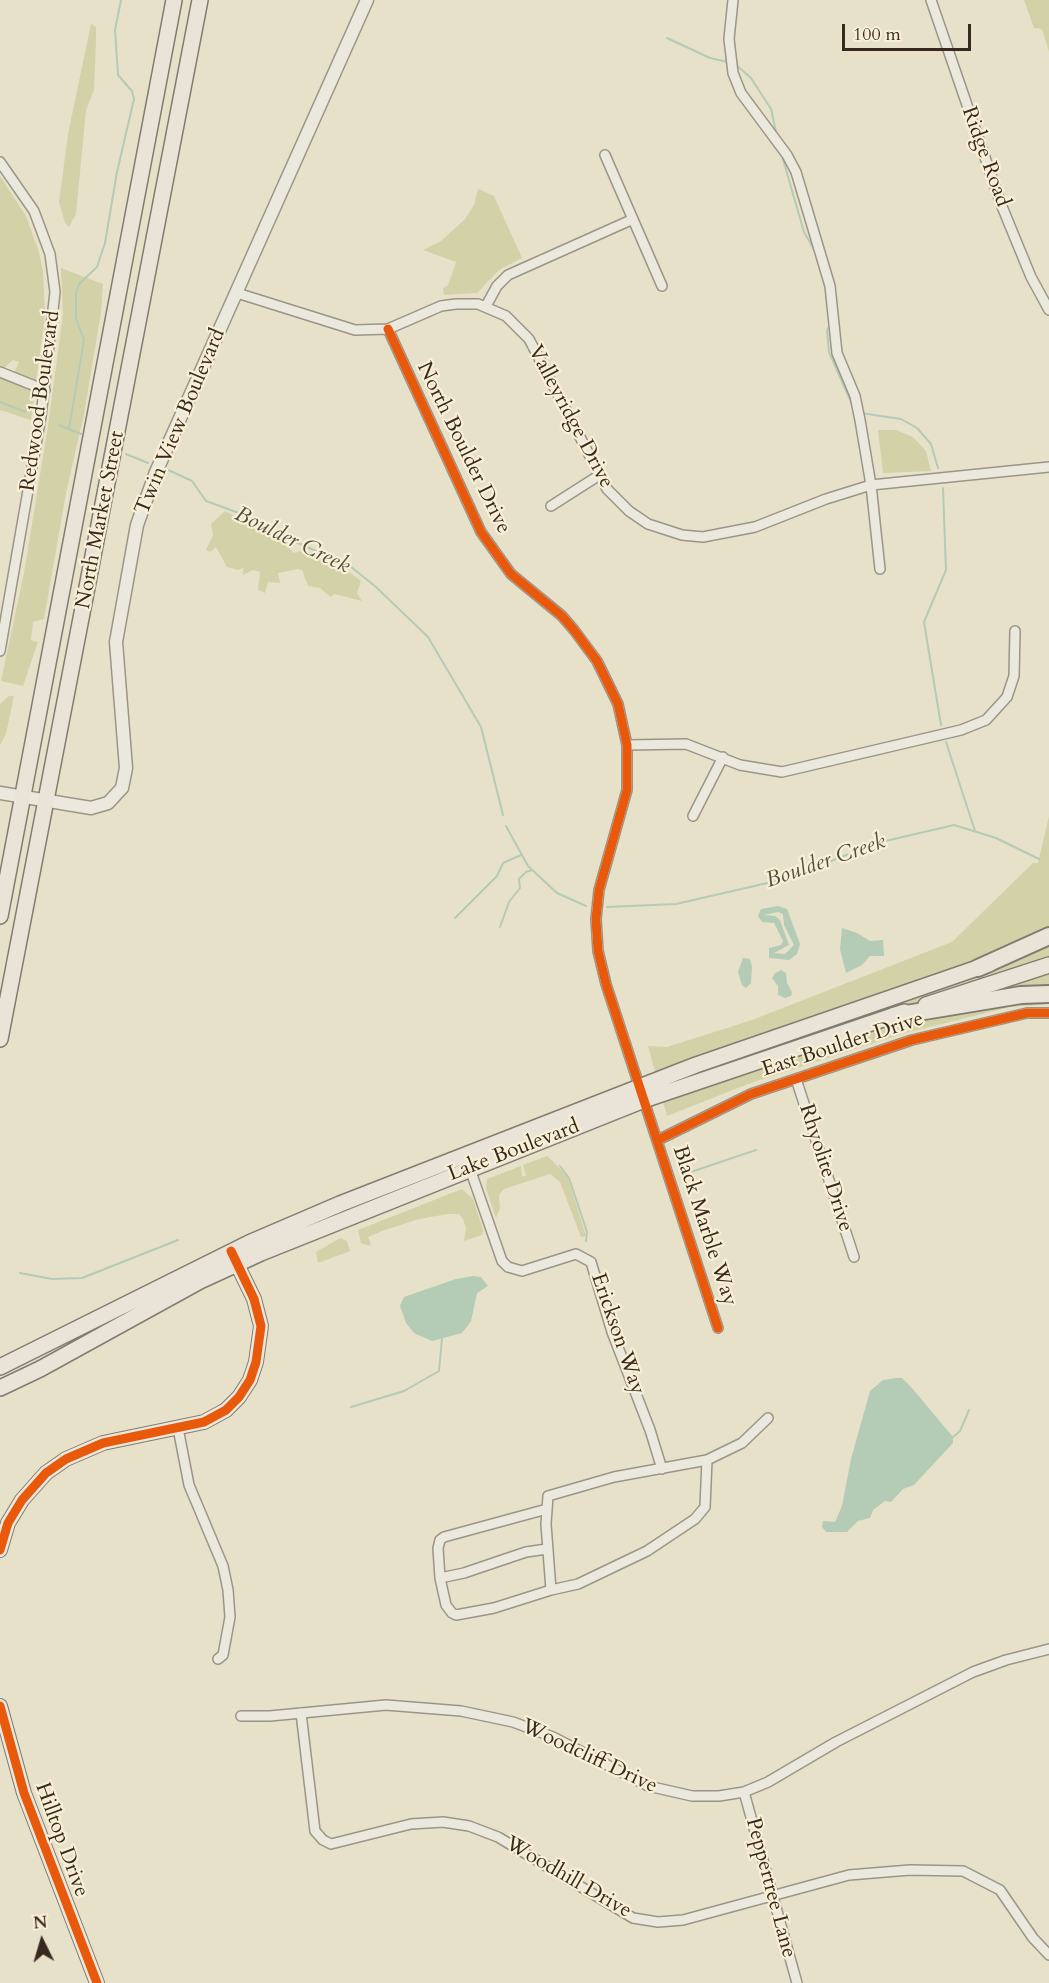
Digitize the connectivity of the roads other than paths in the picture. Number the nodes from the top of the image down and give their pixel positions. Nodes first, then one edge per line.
1 (174, 0) edge
2 (200, 0) edge
3 (367, 0) edge
4 (733, 0) edge
5 (931, 0) edge
6 (605, 155) dead end
7 (0, 162) edge
8 (632, 220) junction
9 (662, 286) dead end
10 (237, 293) junction
11 (486, 306) junction
12 (1049, 310) edge
13 (388, 329) junction
14 (0, 372) edge
15 (45, 390) junction
16 (1049, 467) edge
17 (597, 476) junction
18 (872, 485) junction
19 (551, 506) dead end
20 (880, 569) dead end
21 (1015, 631) dead end
22 (1, 641) edge
23 (0, 651) edge
24 (627, 745) junction
25 (723, 757) junction
26 (0, 793) edge
27 (22, 797) junction
28 (47, 801) junction
29 (693, 816) dead end
30 (0, 916) edge
31 (1049, 936) edge
32 (1049, 945) edge
33 (1049, 965) edge
34 (978, 968) junction
35 (1049, 994) edge
36 (1049, 1013) edge
37 (894, 1016) junction
38 (0, 1039) edge
39 (796, 1078) junction
40 (641, 1093) junction
41 (658, 1140) junction
42 (467, 1162) junction
43 (854, 1257) dead end
44 (234, 1258) junction
45 (718, 1328) dead end
46 (17, 1358) junction
47 (0, 1359) edge
48 (0, 1367) edge
49 (0, 1388) edge
50 (768, 1418) dead end
51 (178, 1428) junction
52 (707, 1460) junction
53 (662, 1469) junction
54 (547, 1509) junction
55 (547, 1549) junction
56 (0, 1550) edge
57 (440, 1578) junction
58 (551, 1590) junction
59 (1049, 1649) edge
60 (218, 1659) dead end
61 (0, 1706) edge
62 (301, 1713) junction
63 (241, 1716) dead end
64 (744, 1792) junction
65 (772, 1894) junction
66 (1049, 1954) edge
67 (97, 1983) edge
68 (797, 1983) edge

1 - 27 main road, North Market Street
2 - 28 main road, North Market Street
3 - 10 street, Twin View Boulevard
4 - 18 street
5 - 12 street, Ridge Road
6 - 8 street
7 - 15 street, Redwood Boulevard
8 - 9 street
8 - 11 street
10 - 13 street, Valleyridge Drive
10 - 28 street, Twin View Boulevard
11 - 13 street, Valleyridge Drive
11 - 17 street, Valleyridge Drive
13 - 24 street, North Boulder Drive
14 - 15 street
15 - 22 street, Redwood Boulevard
16 - 18 street, Valleyridge Drive
17 - 18 street, Valleyridge Drive
17 - 19 street
18 - 20 street
21 - 25 street
22 - 23 street, Redwood Boulevard
24 - 25 street
24 - 40 street, North Boulder Drive
25 - 29 street
26 - 27 street, Twin View Boulevard
27 - 28 street, Twin View Boulevard
27 - 30 main road, North Market Street
28 - 38 main road, North Market Street
31 - 34 highway
32 - 34 main road, Lake Boulevard
33 - 37 main road, Lake Boulevard
34 - 40 main road, Lake Boulevard
35 - 37 highway
36 - 39 street, East Boulder Drive
37 - 40 main road, Lake Boulevard
39 - 41 street, East Boulder Drive
39 - 43 street, Rhyolite Drive
40 - 41 street, Black Marble Way
40 - 42 main road, Lake Boulevard
41 - 45 street, Black Marble Way
42 - 44 main road, Lake Boulevard
42 - 53 street, Erickson Way
44 - 46 main road, Lake Boulevard
44 - 49 main road, Lake Boulevard
44 - 51 main road
46 - 47 main road
46 - 48 main road, Lake Boulevard
50 - 52 street
51 - 56 main road
51 - 60 street
52 - 53 street
52 - 58 street
53 - 54 street
54 - 55 street
54 - 57 street
55 - 57 street
55 - 58 street
57 - 58 street
59 - 64 street, Woodcliff Drive
61 - 67 main road, Hilltop Drive
62 - 63 street, Woodcliff Drive
62 - 64 street, Woodcliff Drive
62 - 65 street, Woodhill Drive
64 - 65 street, Peppertree Lane
65 - 66 street, Woodhill Drive
65 - 68 street, Peppertree Lane

